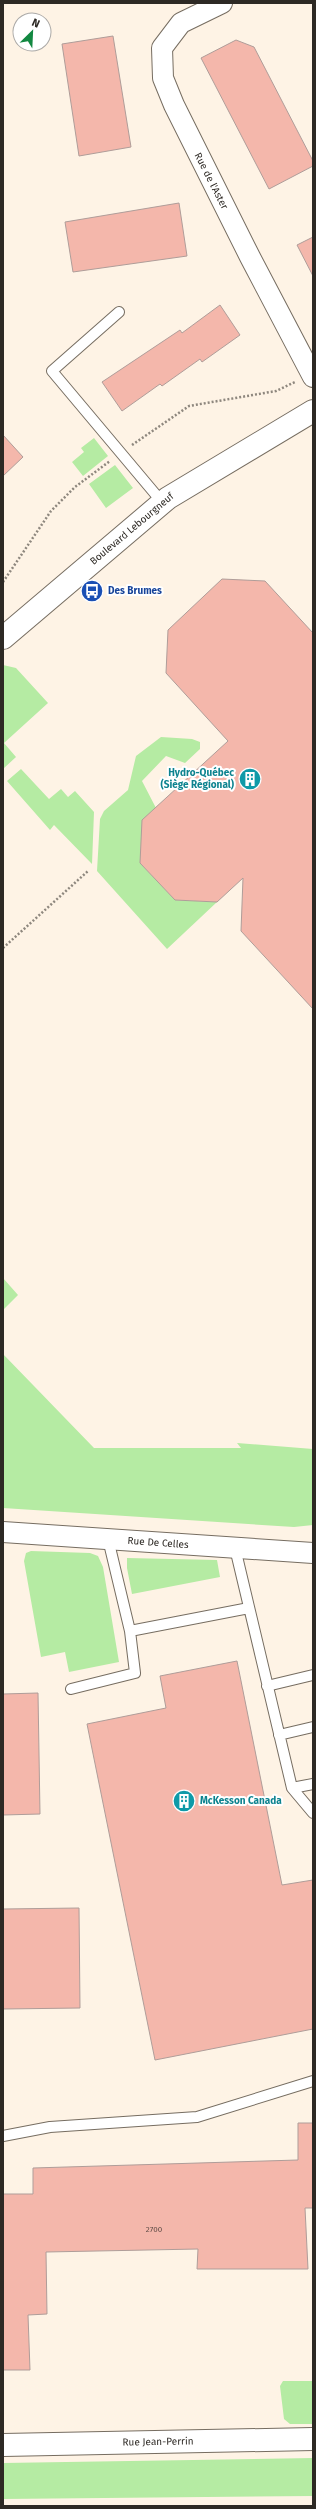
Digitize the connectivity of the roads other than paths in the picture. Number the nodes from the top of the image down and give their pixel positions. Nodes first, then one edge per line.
1 (222, 3) edge
2 (118, 312) dead end
3 (313, 377) edge
4 (313, 411) edge
5 (162, 502) junction
6 (5, 634) edge
7 (3, 1532) edge
8 (108, 1539) junction
9 (235, 1548) junction
10 (313, 1553) edge
11 (249, 1608) junction
12 (130, 1632) junction
13 (313, 1675) edge
14 (268, 1686) junction
15 (72, 1690) dead end
16 (313, 1727) edge
17 (279, 1735) junction
18 (313, 1784) edge
19 (292, 1788) junction
20 (313, 1813) edge
21 (313, 2081) edge
22 (3, 2136) edge
23 (313, 2438) edge
24 (3, 2445) edge

1 - 3 street, Rue de l'Aster
2 - 5 lane
4 - 5 main road, Boulevard Lebourgneuf
5 - 6 main road, Boulevard Lebourgneuf
7 - 8 street, Rue De Celles
8 - 9 street, Rue De Celles
8 - 12 lane
9 - 10 street, Rue De Celles
9 - 11 lane
11 - 12 lane
11 - 14 lane
12 - 15 lane
13 - 14 lane
14 - 17 lane
16 - 17 lane
17 - 19 lane
18 - 19 lane
19 - 20 lane
21 - 22 lane
23 - 24 main road, Rue Jean-Perrin

